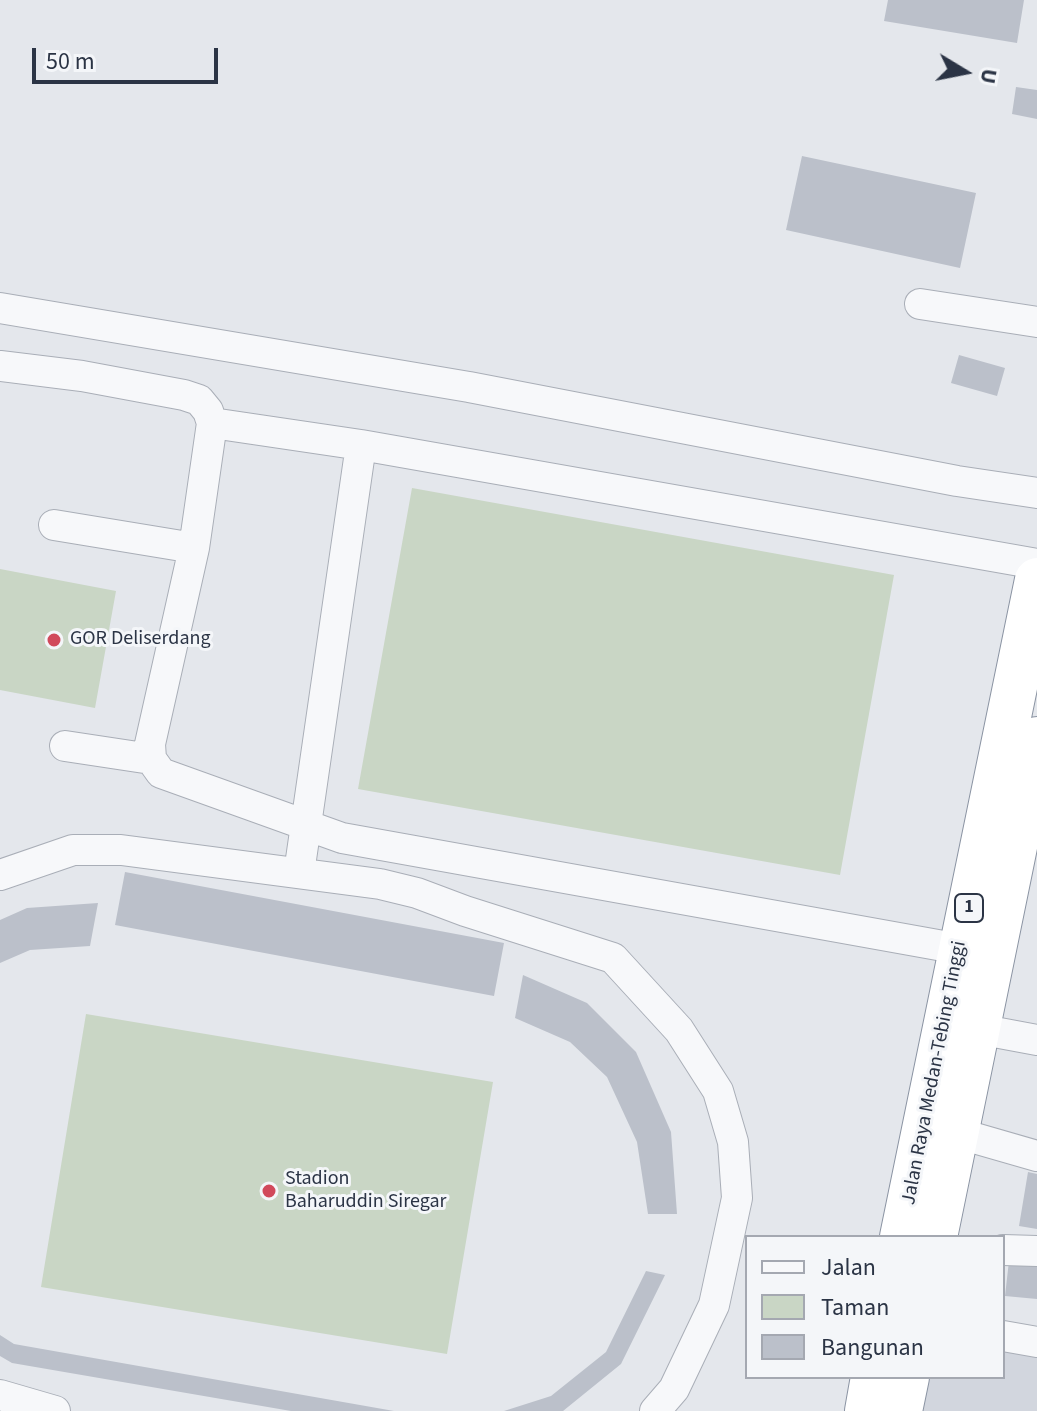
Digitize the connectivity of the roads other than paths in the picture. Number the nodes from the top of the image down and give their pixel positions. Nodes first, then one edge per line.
1 (920, 304) dead end
2 (0, 308) edge
3 (1037, 322) edge
4 (0, 366) edge
5 (212, 423) junction
6 (361, 445) junction
7 (1037, 493) edge
8 (54, 525) dead end
9 (194, 548) junction
10 (1037, 564) edge
11 (1037, 580) edge
12 (1037, 739) edge
13 (65, 746) dead end
14 (151, 759) junction
15 (304, 826) junction
16 (299, 873) junction
17 (0, 875) edge
18 (976, 954) junction
19 (978, 1029) junction
20 (1037, 1040) edge
21 (957, 1133) junction
22 (1037, 1156) edge
23 (903, 1235) edge
24 (935, 1235) edge
25 (1005, 1250) edge
26 (1037, 1251) edge
27 (1005, 1336) edge
28 (1037, 1342) edge
29 (873, 1379) edge
30 (907, 1379) edge
31 (0, 1395) edge
32 (55, 1411) edge
33 (655, 1411) edge
34 (867, 1411) edge
35 (900, 1411) edge

1 - 3 street
2 - 7 street
4 - 5 street
5 - 6 street
5 - 9 street
6 - 10 street
6 - 15 street
8 - 9 street
9 - 14 street
11 - 18 highway, Jalan Raya Medan-Tebing Tinggi / 1
12 - 18 highway, Jalan Raya Medan-Tebing Tinggi / 1
13 - 14 street
14 - 15 street
15 - 16 street
15 - 18 street
16 - 17 street
16 - 33 street
18 - 19 highway, Jalan Raya Medan-Tebing Tinggi / 1
18 - 23 highway, Jalan Raya Medan-Tebing Tinggi / 1
19 - 20 street
19 - 21 highway, Jalan Raya Medan-Tebing Tinggi / 1
21 - 22 street
21 - 24 highway, Jalan Raya Medan-Tebing Tinggi / 1
25 - 26 street
27 - 28 street
29 - 34 highway
30 - 35 highway
31 - 32 street

